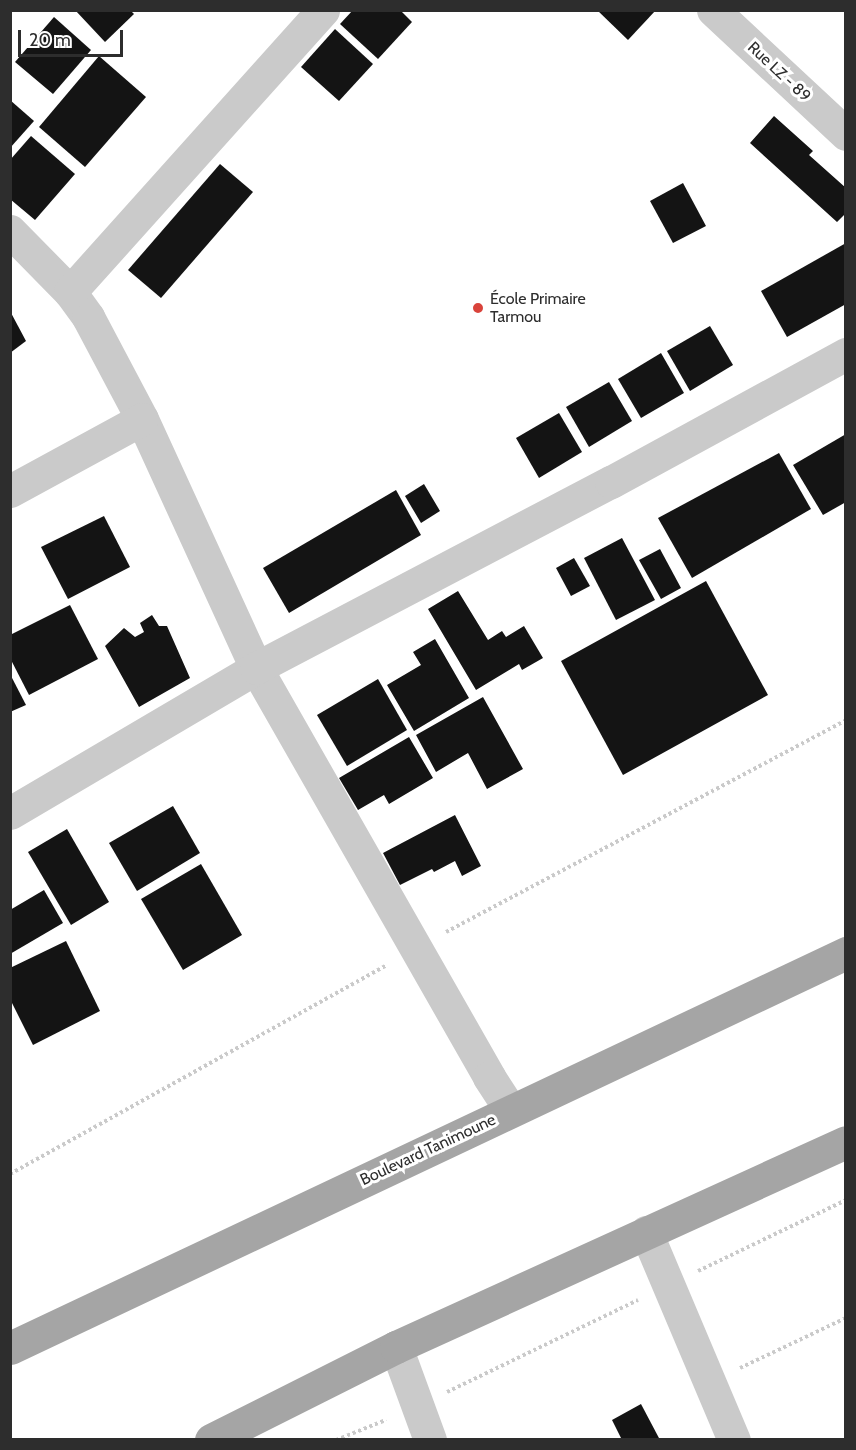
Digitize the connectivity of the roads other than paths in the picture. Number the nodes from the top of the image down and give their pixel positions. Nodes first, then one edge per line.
1 (323, 10) edge
2 (713, 10) edge
3 (846, 134) edge
4 (10, 231) edge
5 (70, 292) junction
6 (846, 354) edge
7 (142, 419) junction
8 (10, 491) edge
9 (256, 668) junction
10 (10, 813) edge
11 (846, 953) edge
12 (511, 1111) junction
13 (846, 1142) edge
14 (646, 1232) junction
15 (396, 1347) junction
16 (10, 1348) edge
17 (211, 1440) edge
18 (430, 1440) edge
19 (734, 1440) edge

1 - 5 street
2 - 3 street, Rue LZ - 89
4 - 5 street
5 - 7 street
6 - 9 street
7 - 8 street
7 - 9 street
9 - 10 street
9 - 12 street
11 - 12 main road, Boulevard Tanimoune
12 - 16 main road, Boulevard Tanimoune
13 - 14 main road
14 - 15 main road
14 - 19 street
15 - 17 main road
15 - 18 street

